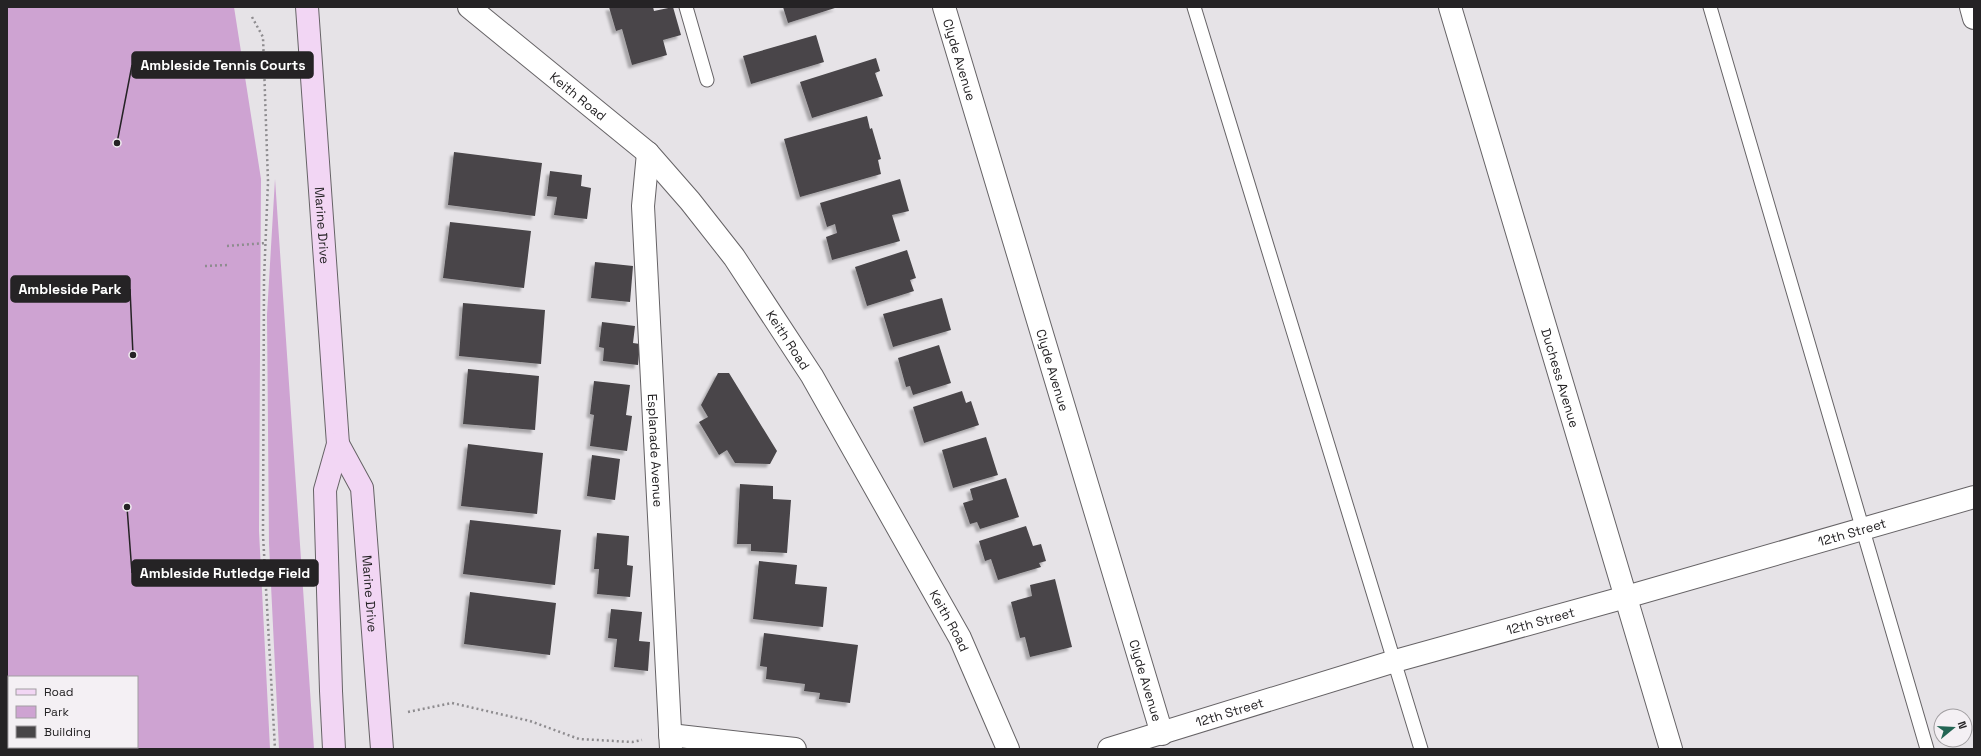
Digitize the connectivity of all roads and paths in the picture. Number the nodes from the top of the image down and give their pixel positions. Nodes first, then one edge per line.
1 (307, 7) edge
2 (469, 7) edge
3 (686, 7) edge
4 (944, 7) edge
5 (1194, 7) edge
6 (1450, 7) edge
7 (1710, 7) edge
8 (1971, 7) edge
9 (252, 17) dead end
10 (1974, 18) edge
11 (707, 80) dead end
12 (648, 152) junction
13 (266, 243) junction
14 (227, 246) dead end
15 (228, 265) dead end
16 (205, 266) dead end
17 (338, 444) junction
18 (1974, 497) edge
19 (1862, 529) junction
20 (1626, 597) junction
21 (1395, 661) junction
22 (403, 713) dead end
23 (1162, 734) junction
24 (671, 742) edge
25 (274, 749) edge
26 (334, 749) edge
27 (382, 749) edge
28 (795, 749) edge
29 (1008, 749) edge
30 (1109, 749) edge
31 (1421, 749) edge
32 (1671, 749) edge
33 (1927, 749) edge

1 - 17 main road, Marine Drive
2 - 12 street, Keith Road
3 - 11 lane
4 - 23 street, Clyde Avenue
5 - 21 lane
6 - 20 street, Duchess Avenue
7 - 19 lane
8 - 10 street
9 - 13 path
12 - 24 street, Esplanade Avenue
12 - 29 street, Keith Road
13 - 14 path
13 - 25 path
15 - 16 path
17 - 26 main road, Marine Drive
17 - 27 main road, Marine Drive
18 - 19 street, 12th Street
19 - 20 street, 12th Street
19 - 33 lane
20 - 21 street, 12th Street
20 - 32 street, Duchess Avenue
21 - 23 street, 12th Street
21 - 31 lane
22 - 24 path
23 - 30 street, 12th Street
24 - 28 street

